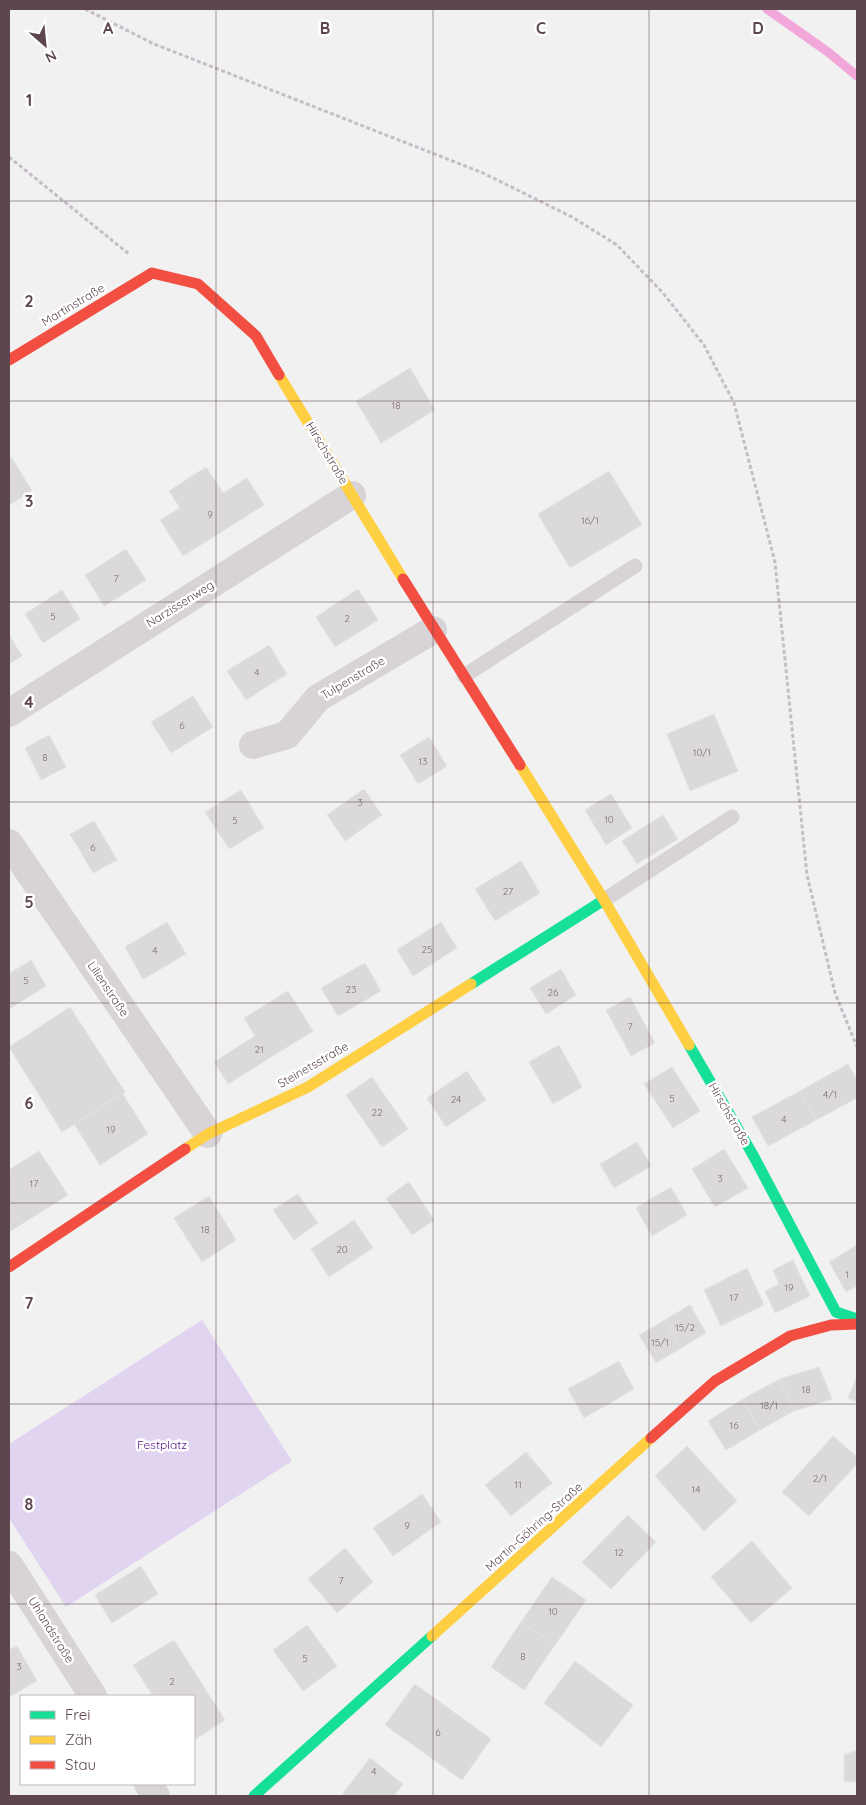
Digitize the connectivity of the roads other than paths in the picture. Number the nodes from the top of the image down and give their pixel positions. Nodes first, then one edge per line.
1 (152, 274) joint
2 (9, 360) edge
3 (352, 495) junction
4 (635, 566) dead end
5 (433, 630) junction
6 (464, 676) junction
7 (9, 713) edge
8 (253, 745) dead end
9 (732, 817) dead end
10 (9, 843) edge
11 (604, 900) junction
12 (208, 1134) junction
13 (9, 1267) edge
14 (857, 1319) edge
15 (857, 1324) edge
16 (9, 1564) edge
17 (92, 1695) edge
18 (149, 1785) edge
19 (156, 1796) edge
20 (254, 1796) edge

1 - 2 street, Martinstraße
1 - 3 street, Hirschstraße
3 - 5 street, Hirschstraße
3 - 7 street, Narzissenweg
4 - 6 lane
5 - 6 street, Hirschstraße
5 - 8 street, Tulpenstraße
6 - 11 street, Hirschstraße
9 - 11 lane
10 - 12 street, Lilienstraße
11 - 12 street, Steinetsstraße
11 - 14 street, Hirschstraße
12 - 13 street, Steinetsstraße
15 - 20 street, Martin-Göhring-Straße
16 - 17 street, Uhlandstraße
18 - 19 street

